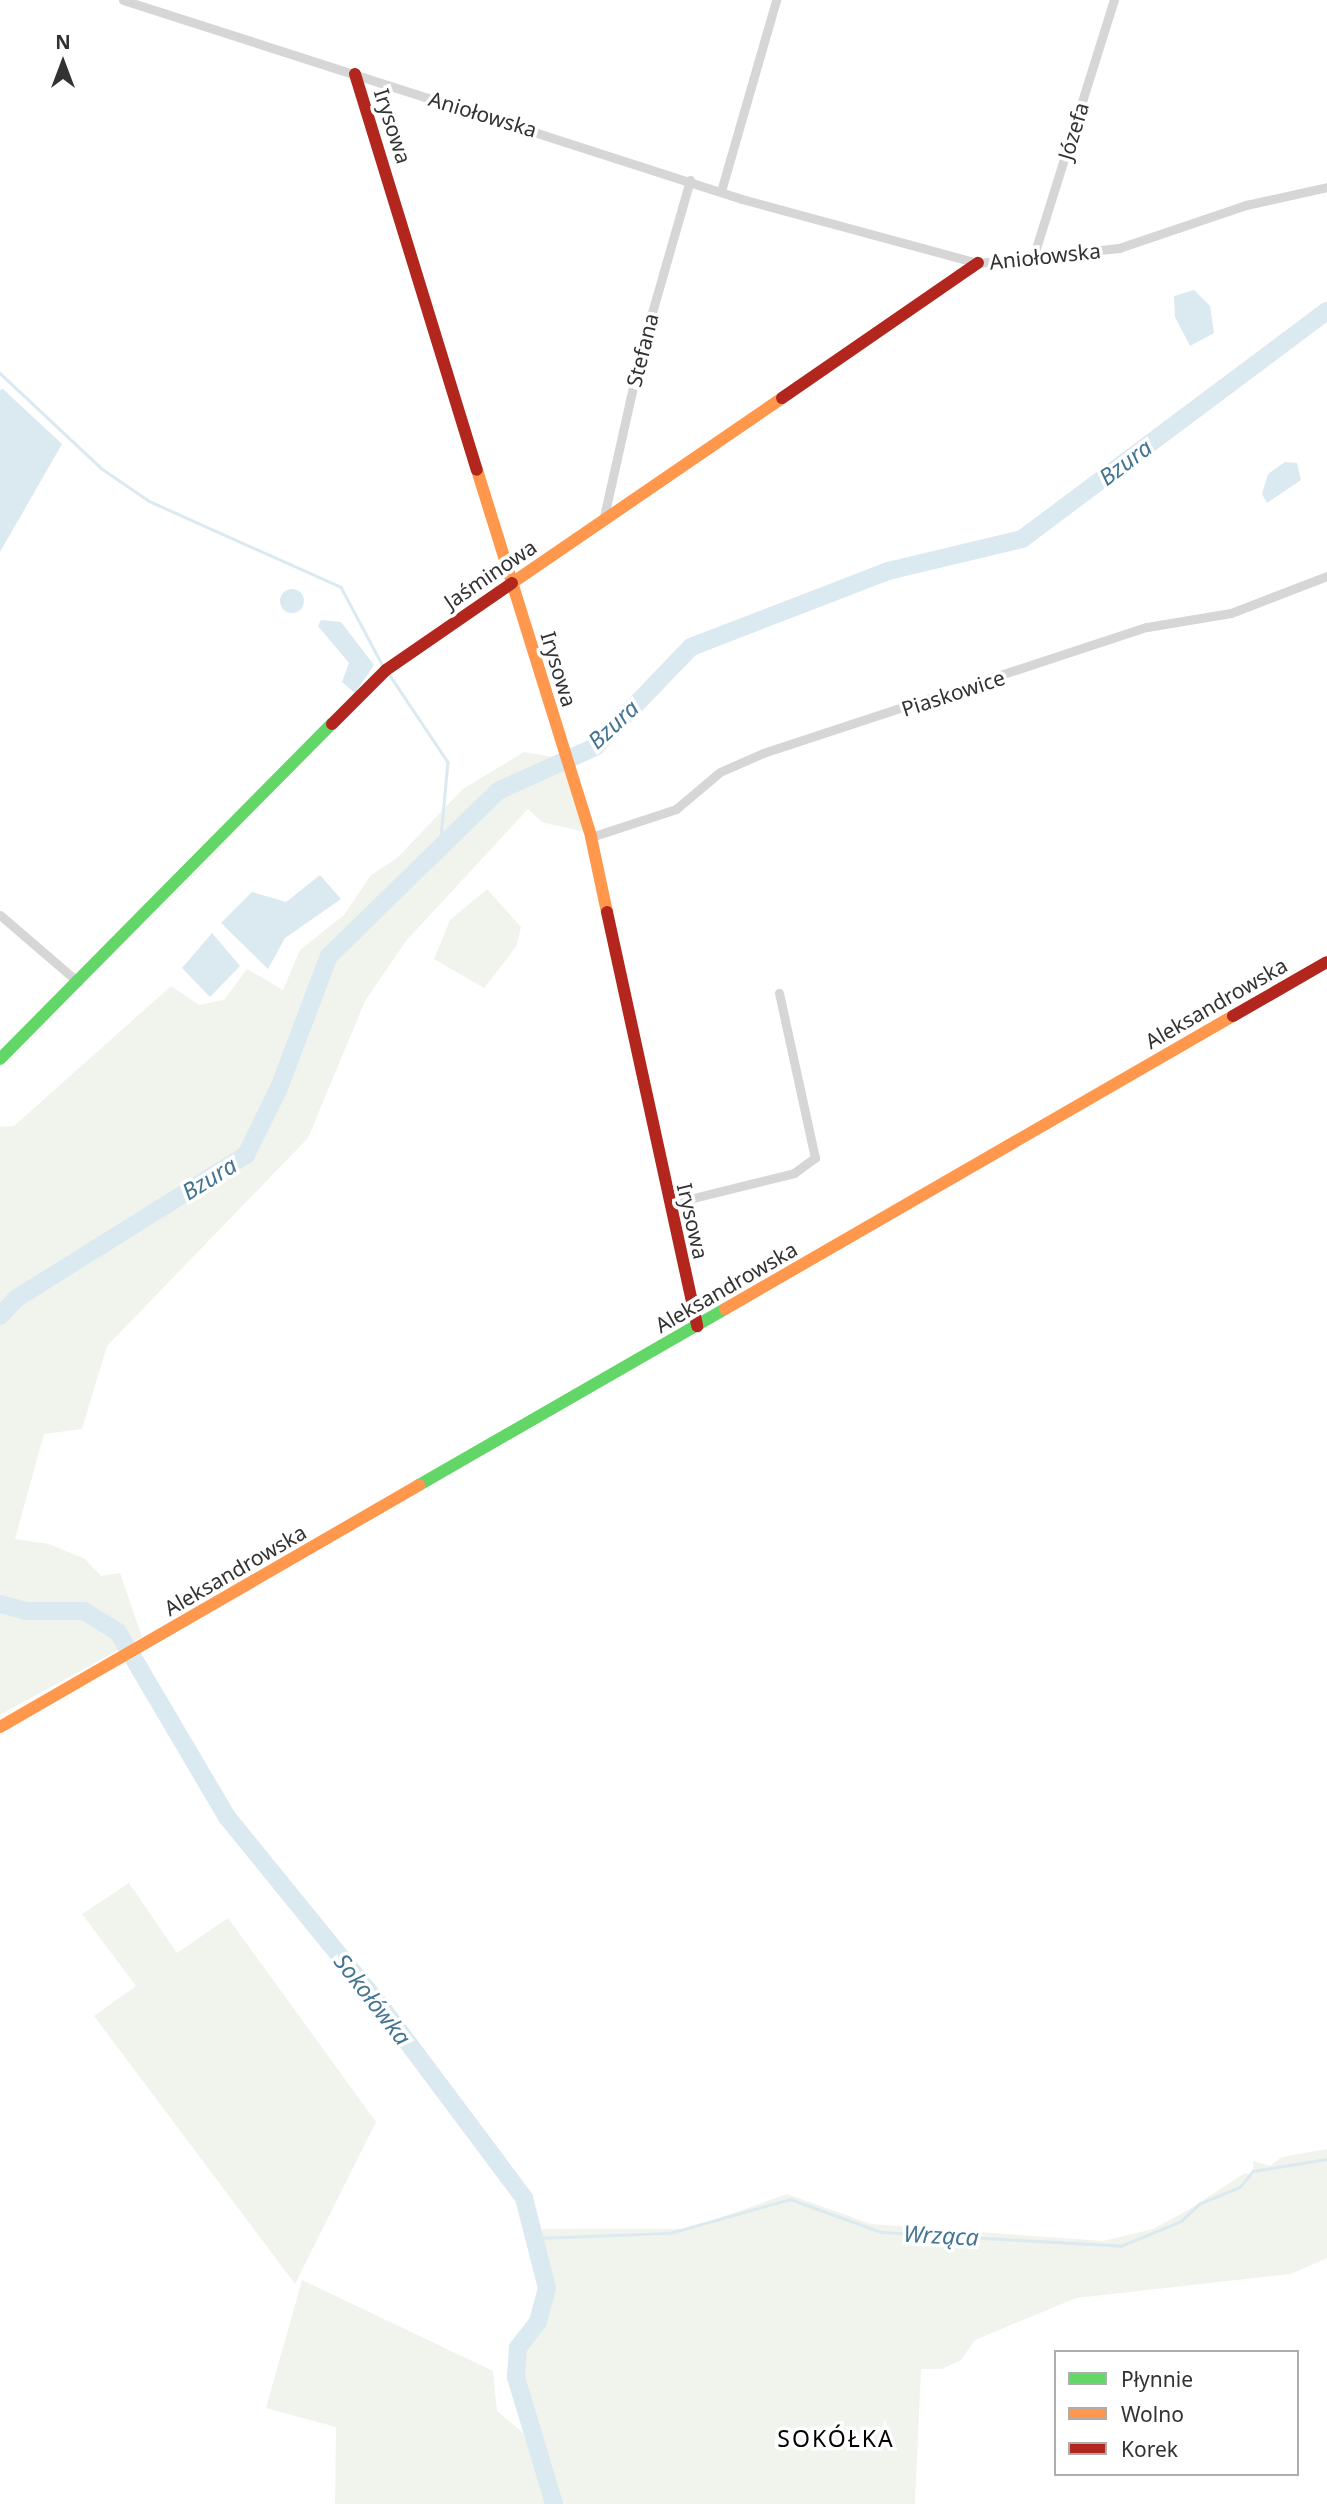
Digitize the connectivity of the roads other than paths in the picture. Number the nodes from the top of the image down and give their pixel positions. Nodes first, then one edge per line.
1 (123, 0) edge
2 (776, 0) edge
3 (1114, 0) edge
4 (355, 74) junction
5 (690, 180) junction
6 (1327, 187) edge
7 (721, 191) junction
8 (1032, 261) junction
9 (978, 263) junction
10 (602, 522) junction
11 (1327, 576) edge
12 (511, 581) junction
13 (591, 837) junction
14 (0, 915) edge
15 (1327, 961) edge
16 (78, 982) junction
17 (779, 993) dead end
18 (0, 1059) edge
19 (669, 1204) junction
20 (697, 1326) junction
21 (0, 1727) edge

1 - 4 street, Aniołowska
2 - 7 street
3 - 8 street, Józefa
4 - 5 street, Aniołowska
4 - 12 street, Irysowa
5 - 7 street, Aniołowska
5 - 10 street, Stefana
6 - 8 street, Aniołowska
7 - 9 street, Aniołowska
8 - 9 street, Aniołowska
9 - 10 street, Jaśminowa
10 - 12 street, Jaśminowa
11 - 13 street, Piaskowice
12 - 13 street, Irysowa
12 - 16 street, Jaśminowa
13 - 19 street, Irysowa
14 - 16 street
15 - 20 street, Aleksandrowska
16 - 18 street, Jaśminowa
17 - 19 street
19 - 20 street, Irysowa
20 - 21 street, Aleksandrowska

